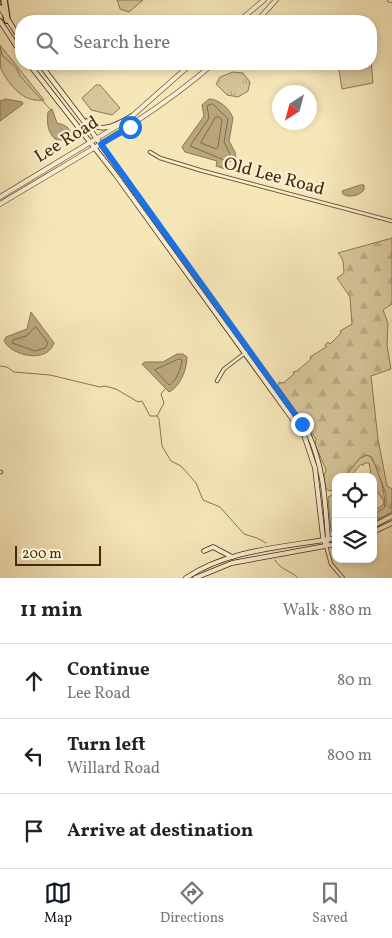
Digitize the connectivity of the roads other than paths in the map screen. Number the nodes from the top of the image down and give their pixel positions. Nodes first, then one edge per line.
1 (4, 0) edge
2 (264, 0) edge
3 (276, 0) edge
4 (0, 7) edge
5 (247, 15) edge
6 (262, 15) edge
7 (7, 20) junction
8 (0, 21) edge
9 (15, 31) edge
10 (15, 44) edge
11 (34, 70) edge
12 (45, 70) edge
13 (181, 70) edge
14 (184, 70) edge
15 (205, 70) edge
16 (179, 74) junction
17 (74, 108) junction
18 (132, 116) junction
19 (97, 138) junction
20 (91, 142) junction
21 (101, 144) junction
22 (95, 148) junction
23 (150, 152) dead end
24 (0, 198) edge
25 (0, 204) edge
26 (392, 221) edge
27 (249, 350) junction
28 (245, 353) junction
29 (217, 381) dead end
30 (392, 516) edge
31 (392, 523) edge
32 (377, 524) edge
33 (377, 530) edge
34 (332, 539) edge
35 (326, 540) junction
36 (332, 545) edge
37 (326, 546) junction
38 (204, 550) dead end
39 (232, 557) junction
40 (186, 578) edge
41 (196, 578) edge
42 (343, 578) edge

1 - 7 highway
2 - 5 main road
3 - 6 main road
4 - 7 main road
7 - 9 main road
8 - 10 main road
11 - 20 main road
12 - 17 main road
13 - 16 main road
14 - 16 main road, Lee Road
15 - 21 main road, Lee Road
16 - 18 main road, Lee Road
17 - 18 main road
17 - 19 main road
18 - 19 main road, Lee Road
19 - 20 main road, Lee Road
19 - 21 main road
20 - 22 main road
20 - 24 main road, Lee Road
21 - 22 main road, Lee Road
21 - 27 main road
22 - 25 main road, Lee Road
22 - 28 main road
23 - 26 street, Old Lee Road
27 - 28 street
27 - 35 main road
28 - 29 street
28 - 35 main road
30 - 32 main road
31 - 33 main road
34 - 35 main road
35 - 37 main road
35 - 39 main road
36 - 37 main road
37 - 41 main road
37 - 42 street
38 - 39 main road
39 - 40 main road

